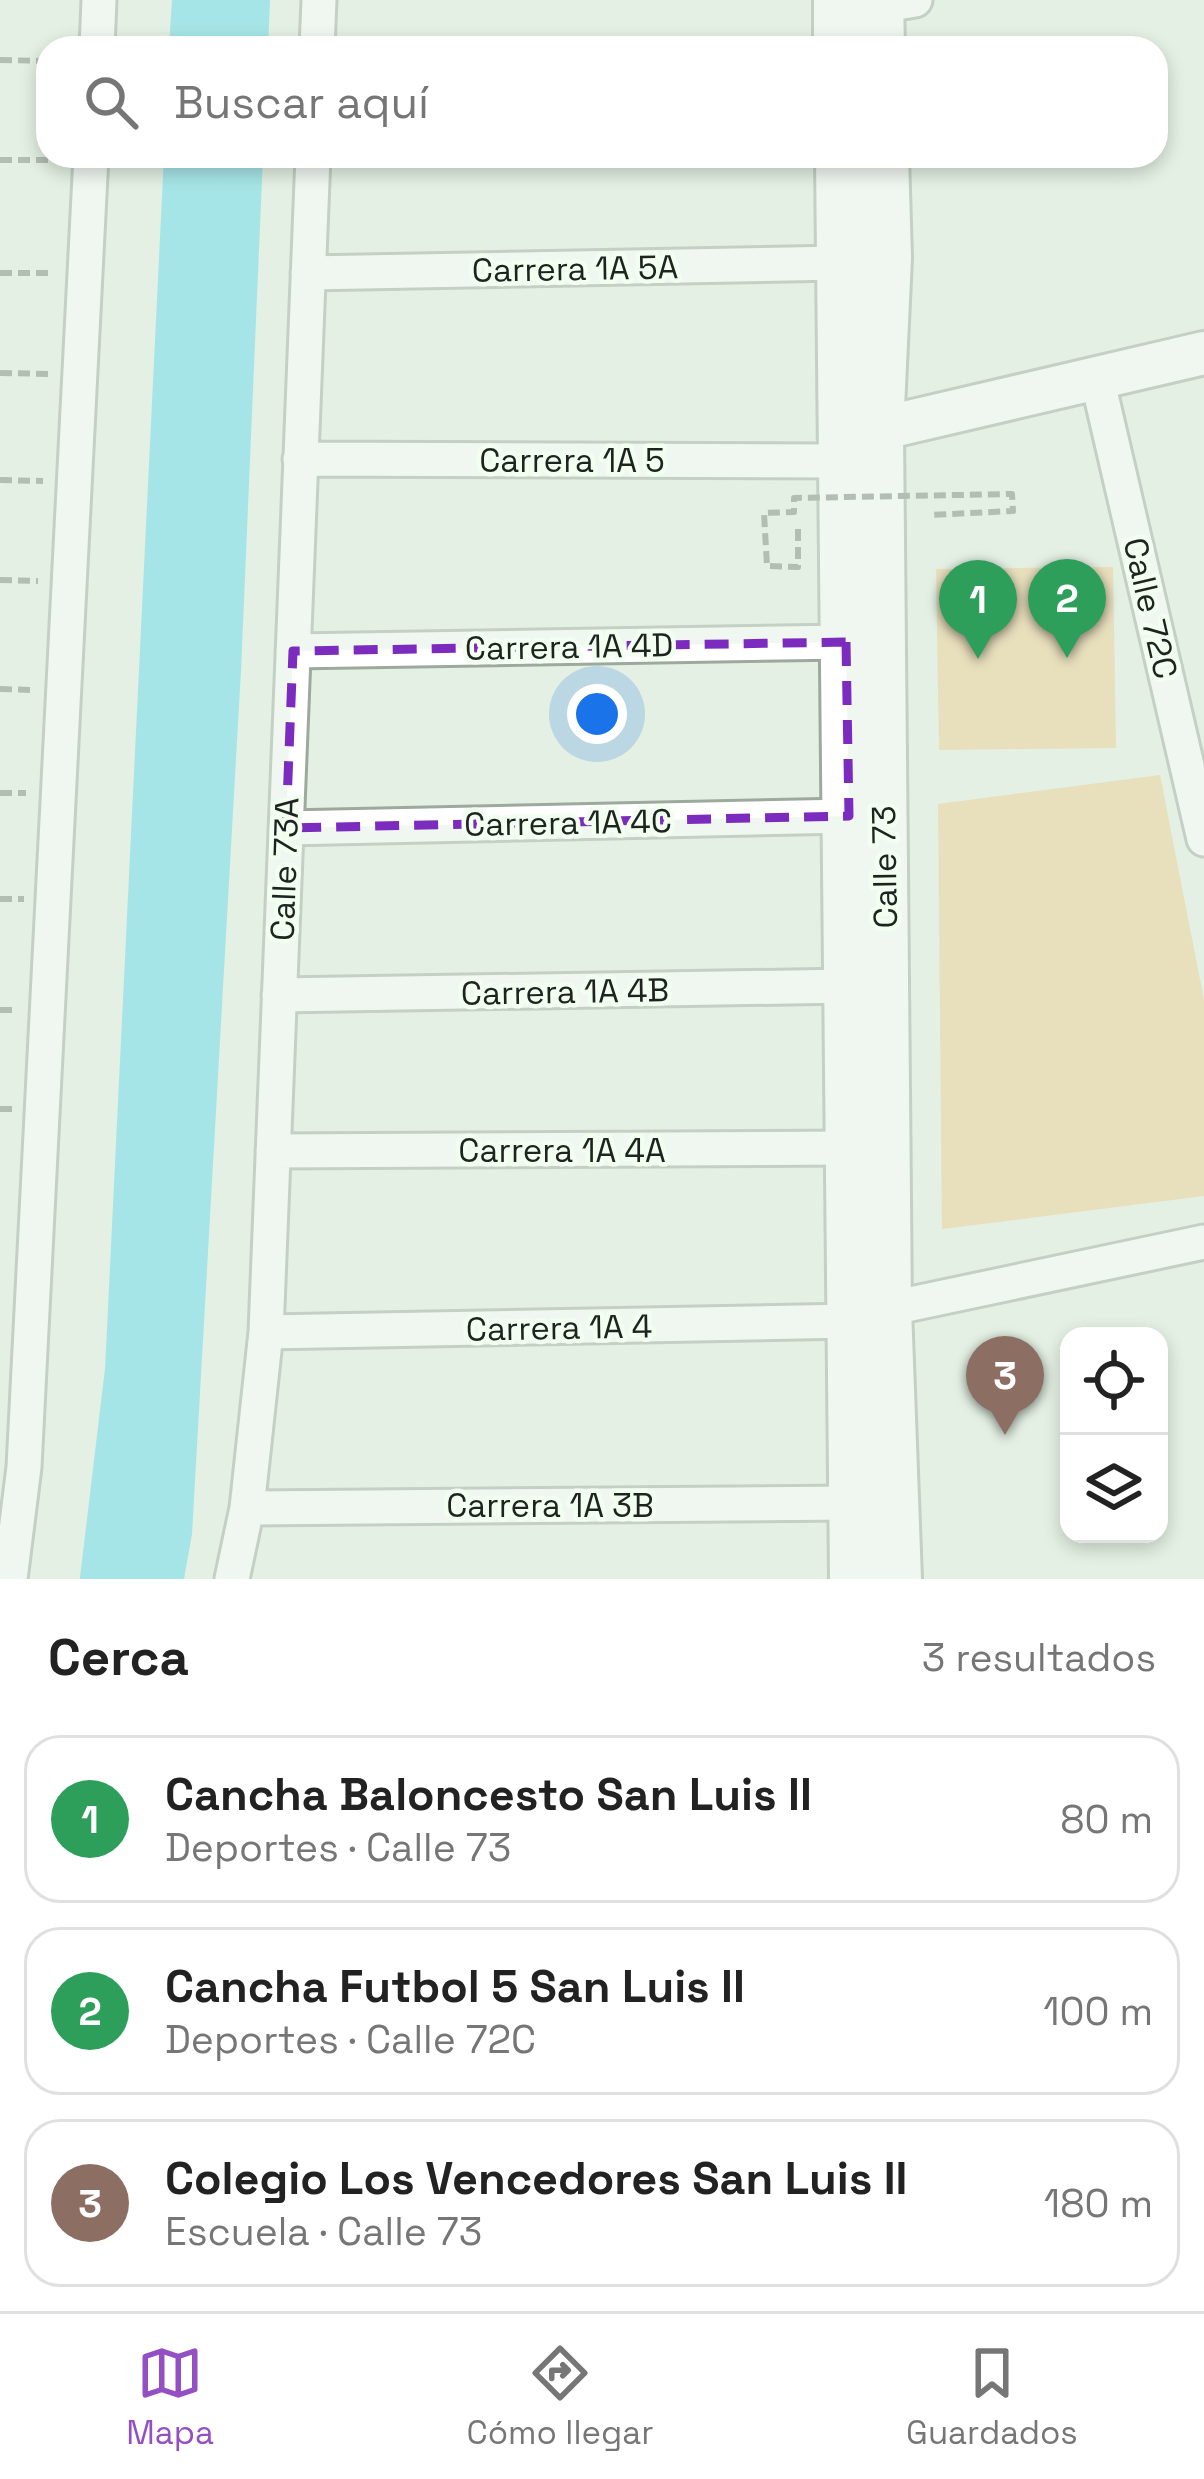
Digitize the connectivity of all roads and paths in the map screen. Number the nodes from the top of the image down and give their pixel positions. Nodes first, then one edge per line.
1 (99, 0) edge
2 (319, 0) edge
3 (878, 11) edge
4 (98, 36) edge
5 (318, 36) edge
6 (851, 36) edge
7 (0, 60) edge
8 (36, 61) edge
9 (36, 159) edge
10 (0, 160) edge
11 (78, 168) edge
12 (312, 168) edge
13 (840, 168) edge
14 (884, 168) edge
15 (841, 263) junction
16 (0, 272) edge
17 (58, 273) dead end
18 (308, 273) junction
19 (1204, 353) edge
20 (0, 373) edge
21 (52, 374) dead end
22 (1097, 378) junction
23 (861, 445) junction
24 (300, 459) junction
25 (0, 480) edge
26 (46, 481) dead end
27 (929, 514) dead end
28 (799, 529) dead end
29 (0, 580) edge
30 (41, 580) dead end
31 (846, 642) junction
32 (292, 650) junction
33 (0, 689) edge
34 (35, 690) dead end
35 (0, 793) edge
36 (30, 794) dead end
37 (849, 817) junction
38 (286, 828) junction
39 (1204, 835) edge
40 (0, 898) edge
41 (24, 899) dead end
42 (850, 986) junction
43 (279, 995) junction
44 (0, 1010) edge
45 (18, 1010) dead end
46 (0, 1109) edge
47 (13, 1109) dead end
48 (851, 1148) junction
49 (273, 1151) junction
50 (1204, 1242) edge
51 (869, 1315) junction
52 (266, 1332) junction
53 (852, 1503) junction
54 (247, 1508) junction
55 (10, 1579) edge
56 (232, 1579) edge
57 (854, 1579) edge
58 (897, 1579) edge

1 - 4 street
2 - 5 street
3 - 6 main road
7 - 8 path
9 - 10 path
11 - 55 street
12 - 18 street, Calle 73A
13 - 15 main road, Calle 73
14 - 23 main road, Calle 73
15 - 18 street, Carrera 1A 5A
15 - 23 main road, Calle 73
16 - 17 path
18 - 24 street, Calle 73A
19 - 22 street, Carrera 1A 5
20 - 21 path
22 - 23 street, Carrera 1A 5
22 - 39 street, Calle 72C
23 - 24 street, Carrera 1A 5
23 - 31 main road, Calle 73
23 - 51 main road, Calle 73
24 - 32 street, Calle 73A
25 - 26 path
27 - 28 path, bridge
29 - 30 path
31 - 32 street, Carrera 1A 4D
31 - 37 main road, Calle 73
32 - 38 street, Calle 73A
33 - 34 path
35 - 36 path
37 - 38 street, Carrera 1A 4C
37 - 42 main road, Calle 73
38 - 43 street, Calle 73A
40 - 41 path
42 - 43 street, Carrera 1A 4B
42 - 48 main road, Calle 73
43 - 49 street, Calle 73A
44 - 45 path
46 - 47 path
48 - 49 street, Carrera 1A 4A
48 - 51 main road, Calle 73
49 - 52 street, Calle 73A
50 - 51 street, Carrera 1A 4
51 - 52 street, Carrera 1A 4
51 - 53 main road, Calle 73
51 - 58 main road, Calle 73
52 - 54 street, Calle 73A
53 - 54 street, Carrera 1A 3B
53 - 57 main road, Calle 73
54 - 56 street, Calle 73A

